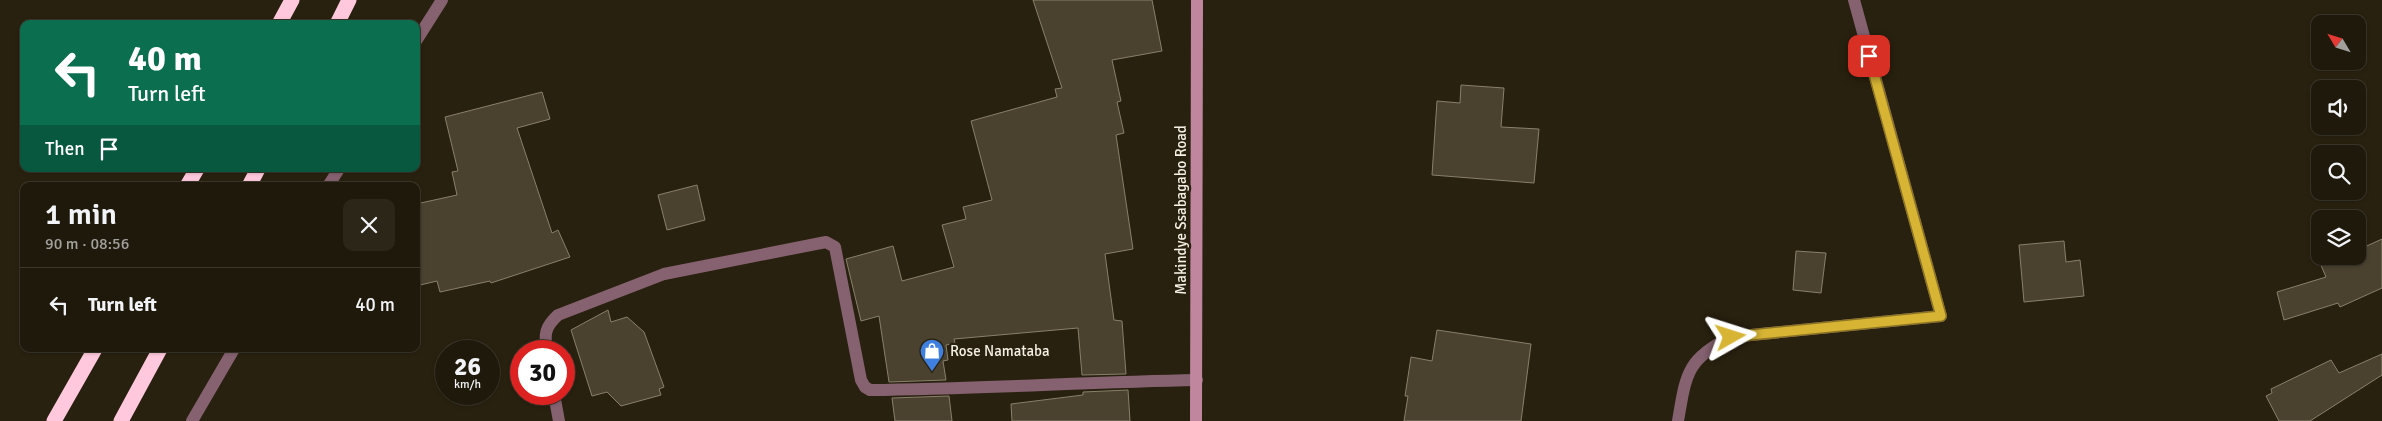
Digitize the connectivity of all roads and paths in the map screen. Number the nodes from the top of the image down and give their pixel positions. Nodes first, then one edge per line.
1 (292, 0) edge
2 (350, 0) edge
3 (442, 0) edge
4 (1197, 0) edge
5 (1854, 0) edge
6 (281, 20) edge
7 (339, 20) edge
8 (420, 34) edge
9 (546, 340) edge
10 (93, 352) edge
11 (158, 352) edge
12 (232, 352) edge
13 (1197, 380) junction
14 (556, 405) edge
15 (54, 421) edge
16 (121, 421) edge
17 (192, 421) edge
18 (559, 421) edge
19 (1196, 421) edge
20 (1678, 421) edge

1 - 6 highway
2 - 7 highway
3 - 8 street
4 - 13 street, Makindye Ssabagabo Road
5 - 20 street
9 - 13 street
10 - 15 highway
11 - 16 highway
12 - 17 street
13 - 19 street, Makindye Ssabagabo Road
14 - 18 street

